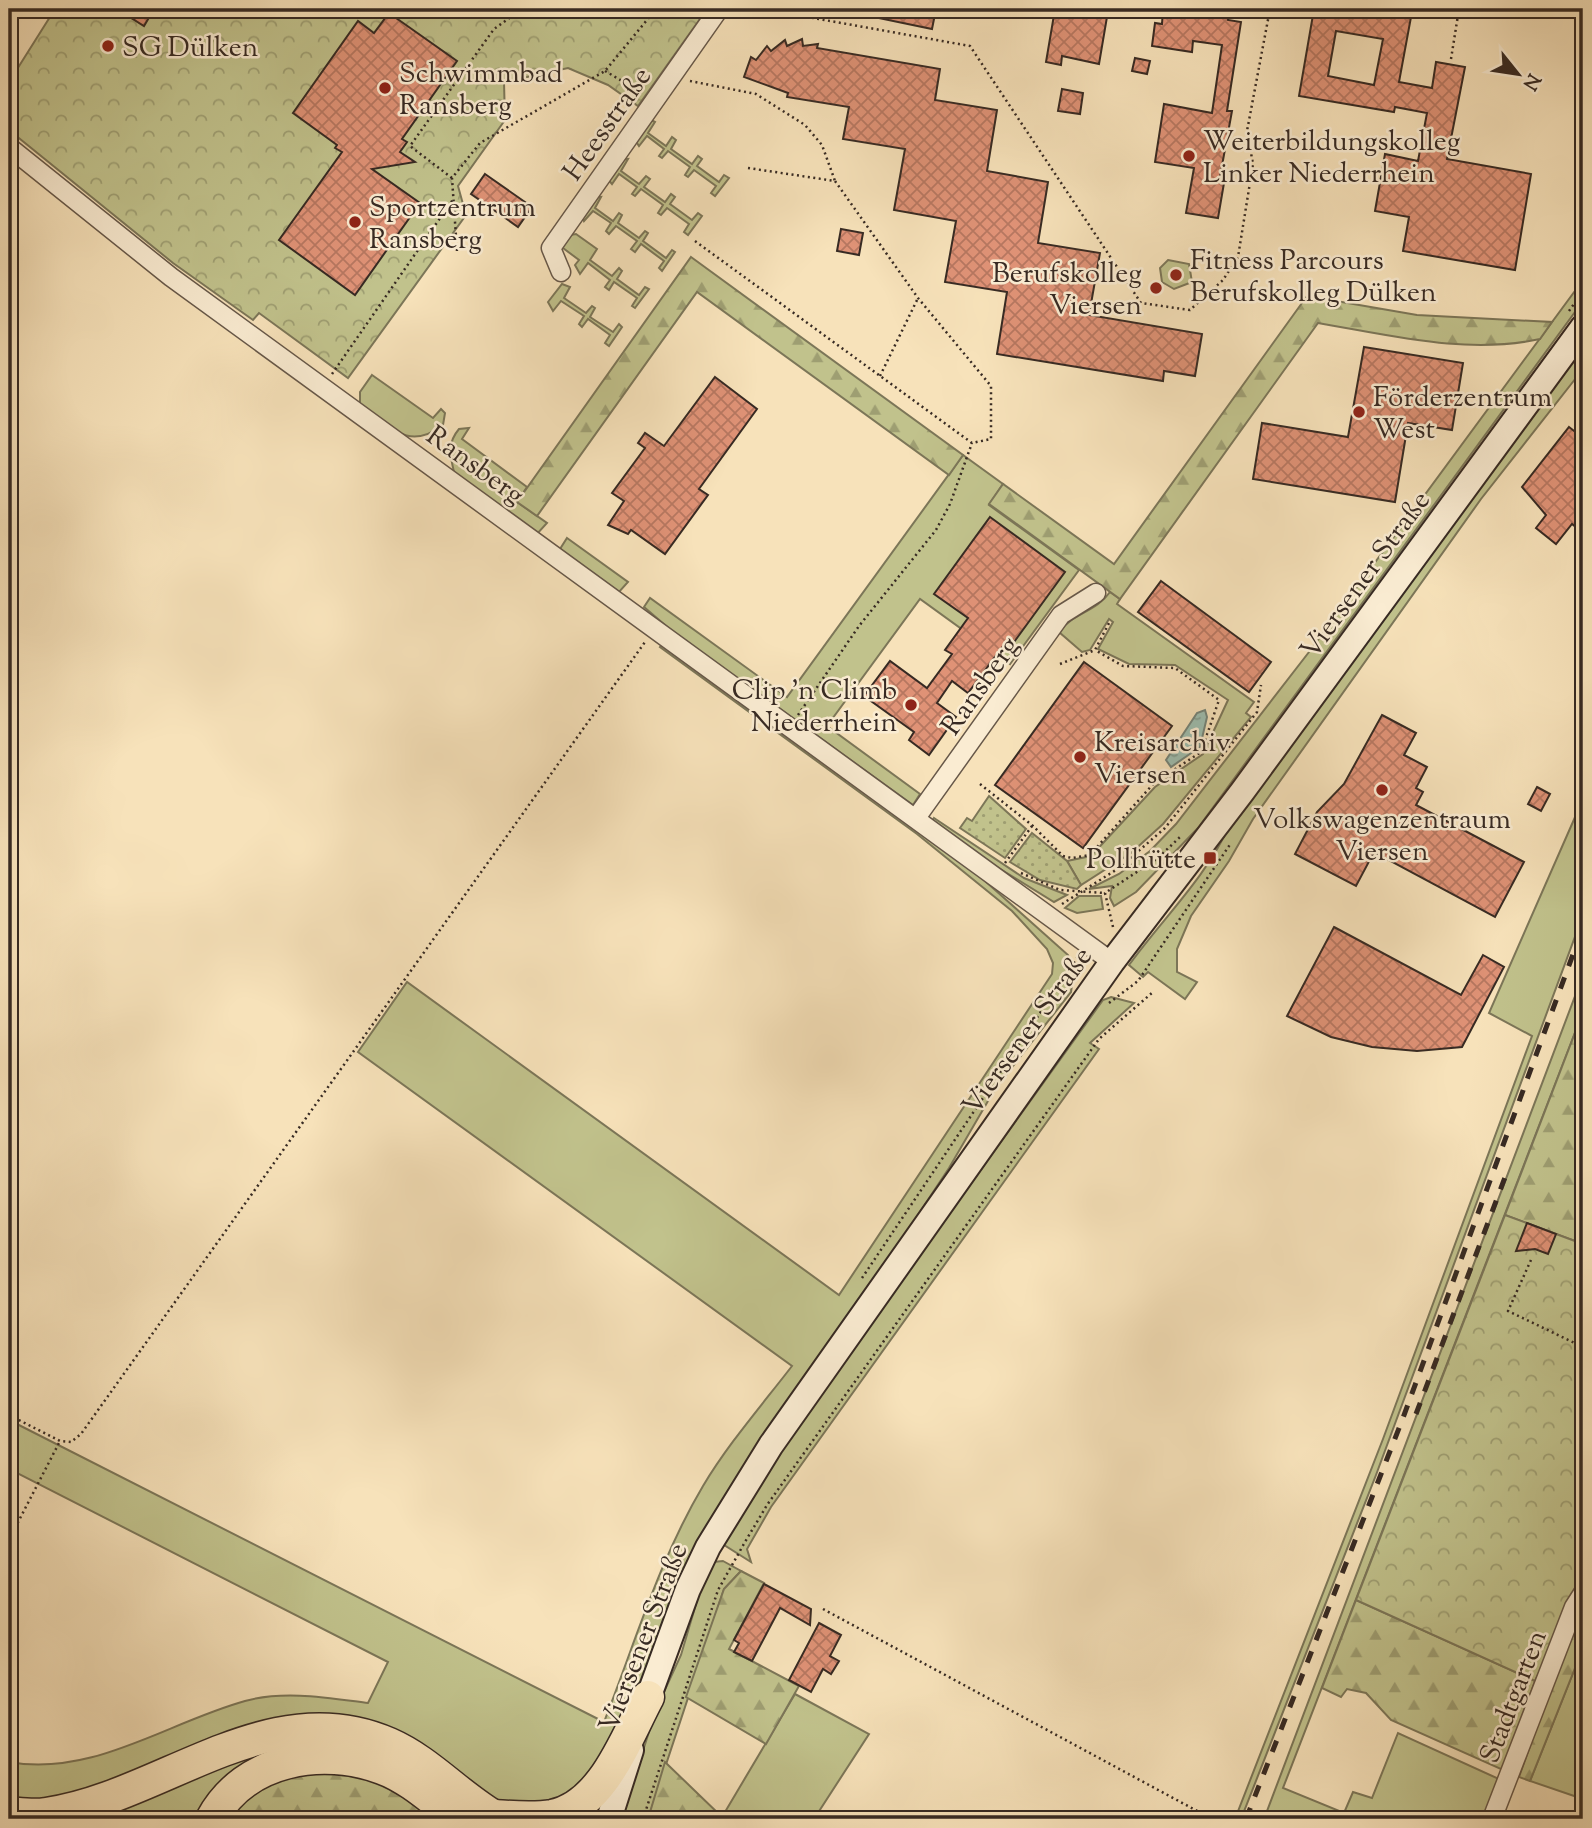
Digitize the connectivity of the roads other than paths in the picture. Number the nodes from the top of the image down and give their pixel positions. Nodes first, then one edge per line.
1 (719, 9) edge
2 (9, 147) edge
3 (561, 272) dead end
4 (1583, 327) edge
5 (1096, 593) dead end
6 (916, 818) junction
7 (1112, 962) junction
8 (1583, 1593) edge
9 (648, 1698) junction
10 (9, 1813) edge
11 (496, 1818) edge
12 (212, 1819) edge
13 (458, 1819) edge
14 (609, 1819) edge
15 (1492, 1819) edge

1 - 3 street, Heesstraße
2 - 6 street, Ransberg
4 - 7 main road, Viersener Straße
5 - 6 street, Ransberg
6 - 7 street, Ransberg
7 - 9 main road, Viersener Straße
8 - 15 street, Stadtgarten
9 - 11 highway
9 - 14 main road, Viersener Straße
10 - 11 highway
12 - 13 highway

